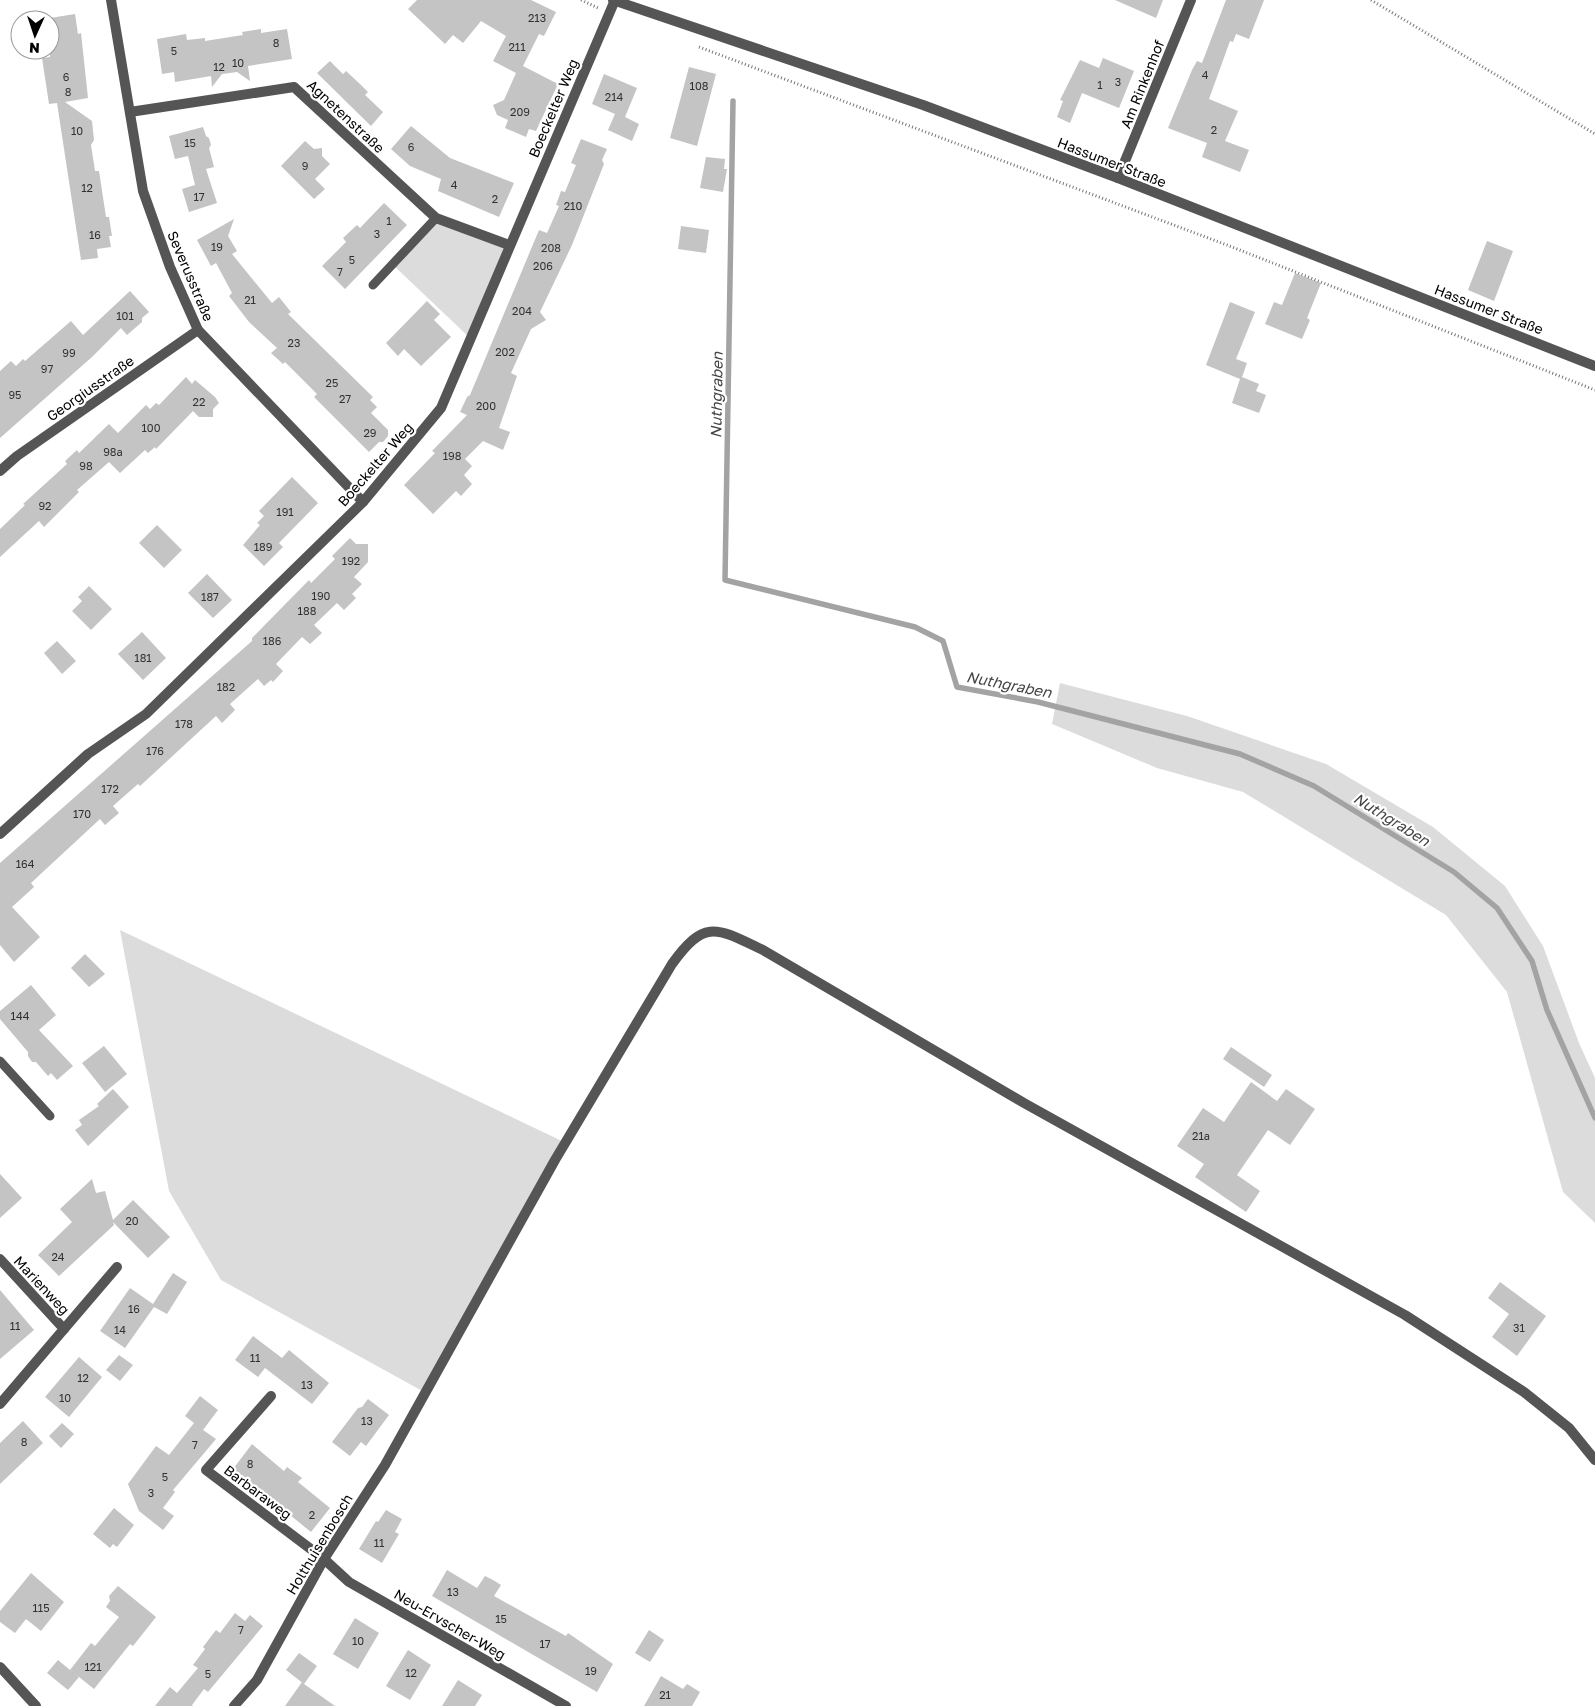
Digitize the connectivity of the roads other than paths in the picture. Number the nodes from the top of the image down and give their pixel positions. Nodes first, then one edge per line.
1 (111, 0) edge
2 (614, 0) edge
3 (1191, 0) edge
4 (130, 112) junction
5 (1118, 178) junction
6 (436, 218) junction
7 (509, 245) junction
8 (372, 285) dead end
9 (198, 330) junction
10 (1595, 366) edge
11 (0, 471) edge
12 (363, 502) junction
13 (0, 834) edge
14 (0, 1061) edge
15 (50, 1116) dead end
16 (0, 1259) edge
17 (117, 1267) dead end
18 (64, 1329) junction
19 (271, 1396) dead end
20 (0, 1404) edge
21 (1595, 1460) edge
22 (324, 1559) junction
23 (0, 1667) edge
24 (237, 1705) edge
25 (36, 1706) edge
26 (566, 1706) edge

1 - 4 street, Severusstraße
2 - 5 street, Hassumer Straße
2 - 7 street, Boeckelter Weg
3 - 5 street, Am Rinkenhof
4 - 6 street, Agnetenstraße
4 - 9 street, Severusstraße
5 - 10 street, Hassumer Straße
6 - 7 street, Agnetenstraße
6 - 8 lane
7 - 12 street, Boeckelter Weg
9 - 11 street, Georgiusstraße
9 - 12 street, Severusstraße
12 - 13 street, Boeckelter Weg
14 - 15 lane
16 - 18 street, Marienweg
17 - 18 street, Marienweg
18 - 20 street, Marienweg
19 - 22 street, Barbaraweg
21 - 22 street, Holthuisenbosch
22 - 24 street, Holthuisenbosch
22 - 26 street, Neu-Ervscher-Weg
23 - 25 street

